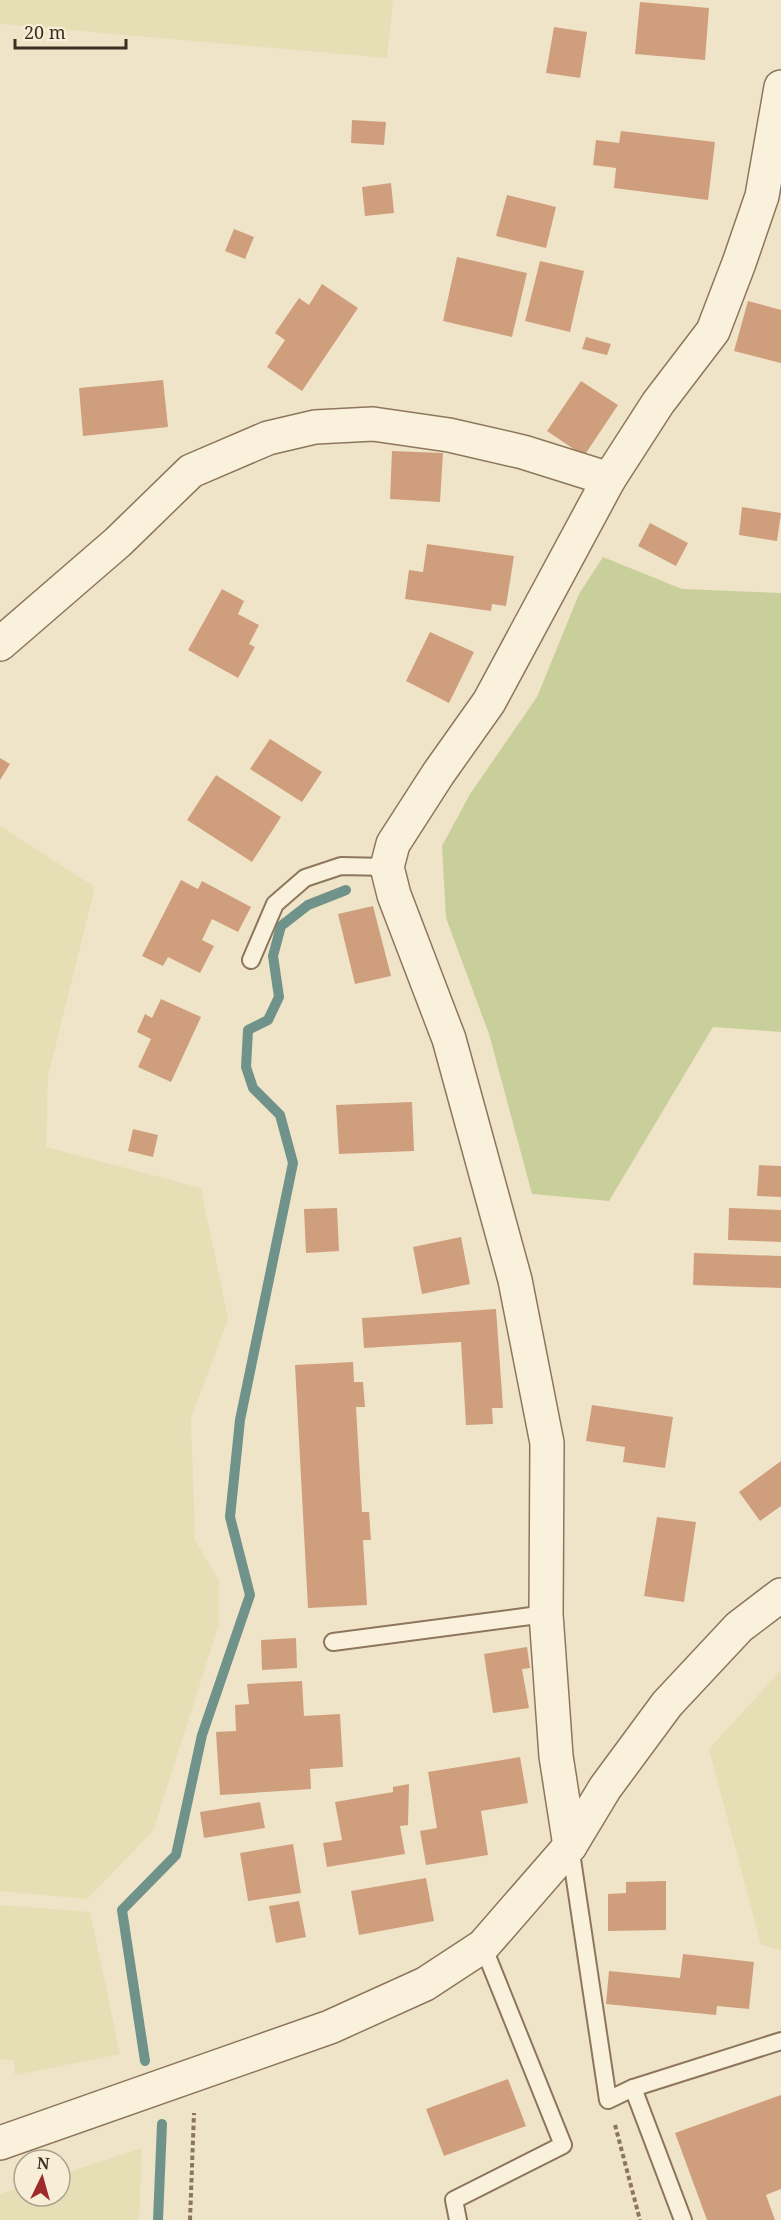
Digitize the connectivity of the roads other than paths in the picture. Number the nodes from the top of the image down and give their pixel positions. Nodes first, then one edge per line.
1 (781, 87) edge
2 (609, 479) junction
3 (0, 644) edge
4 (387, 867) junction
5 (252, 960) dead end
6 (781, 1595) edge
7 (546, 1614) junction
8 (333, 1642) dead end
9 (570, 1846) junction
10 (483, 1946) junction
11 (781, 2041) edge
12 (633, 2088) junction
13 (0, 2143) edge
14 (458, 2220) edge
15 (683, 2220) edge

1 - 2 street
2 - 3 street
2 - 4 street
4 - 5 lane
4 - 7 street
6 - 9 street
7 - 8 lane
7 - 9 street
9 - 10 street
9 - 12 lane
10 - 13 street
10 - 14 lane
11 - 12 lane
12 - 15 lane

